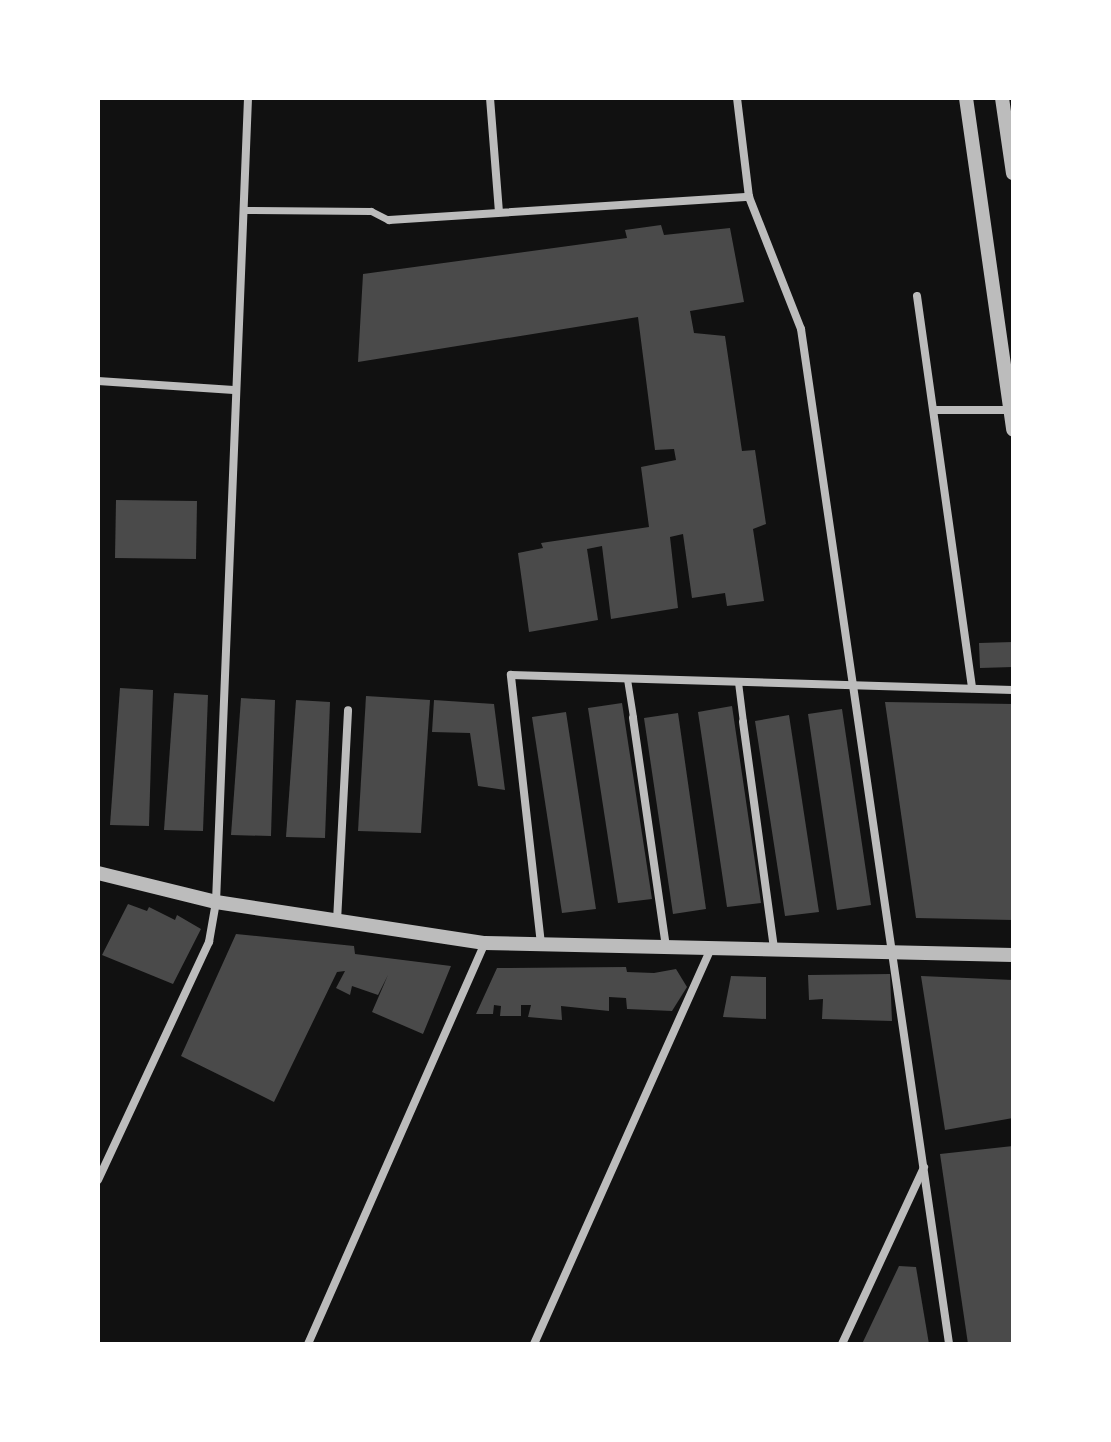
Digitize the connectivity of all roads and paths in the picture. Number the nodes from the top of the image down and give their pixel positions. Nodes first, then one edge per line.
1 (248, 98) edge
2 (490, 98) edge
3 (737, 98) edge
4 (966, 98) edge
5 (1002, 98) edge
6 (1013, 173) edge
7 (749, 197) junction
8 (243, 210) junction
9 (499, 212) junction
10 (389, 220) joint
11 (917, 296) dead end
12 (98, 381) edge
13 (234, 390) junction
14 (936, 410) junction
15 (1012, 410) edge
16 (1013, 430) edge
17 (627, 679) junction
18 (738, 682) junction
19 (854, 685) junction
20 (972, 688) junction
21 (1013, 690) edge
22 (348, 710) dead end
23 (633, 718) joint
24 (743, 722) joint
25 (98, 873) edge
26 (216, 902) junction
27 (337, 922) junction
28 (485, 943) junction
29 (541, 944) junction
30 (666, 947) junction
31 (711, 948) junction
32 (774, 949) junction
33 (894, 950) junction
34 (1013, 955) edge
35 (924, 1166) junction
36 (98, 1180) edge
37 (308, 1344) edge
38 (534, 1344) edge
39 (842, 1344) edge
40 (949, 1344) edge

1 - 8 street
2 - 9 street
3 - 7 street
4 - 15 street
5 - 6 street
7 - 9 street
7 - 19 street
8 - 10 street
8 - 13 street
9 - 10 street
11 - 14 street
12 - 13 street
13 - 26 street
14 - 15 street
14 - 20 street
15 - 16 street
17 - 18 street
17 - 23 street
17 - 29 street
18 - 19 street
18 - 24 street
19 - 20 street
19 - 33 street
20 - 21 street
22 - 27 street
23 - 30 street
24 - 32 street
25 - 26 street
26 - 27 street
26 - 36 street
27 - 28 street
28 - 29 street
28 - 37 street
29 - 30 street
30 - 31 street
31 - 32 street
31 - 38 street
32 - 33 street
33 - 34 street
33 - 35 street
35 - 39 street
35 - 40 street

